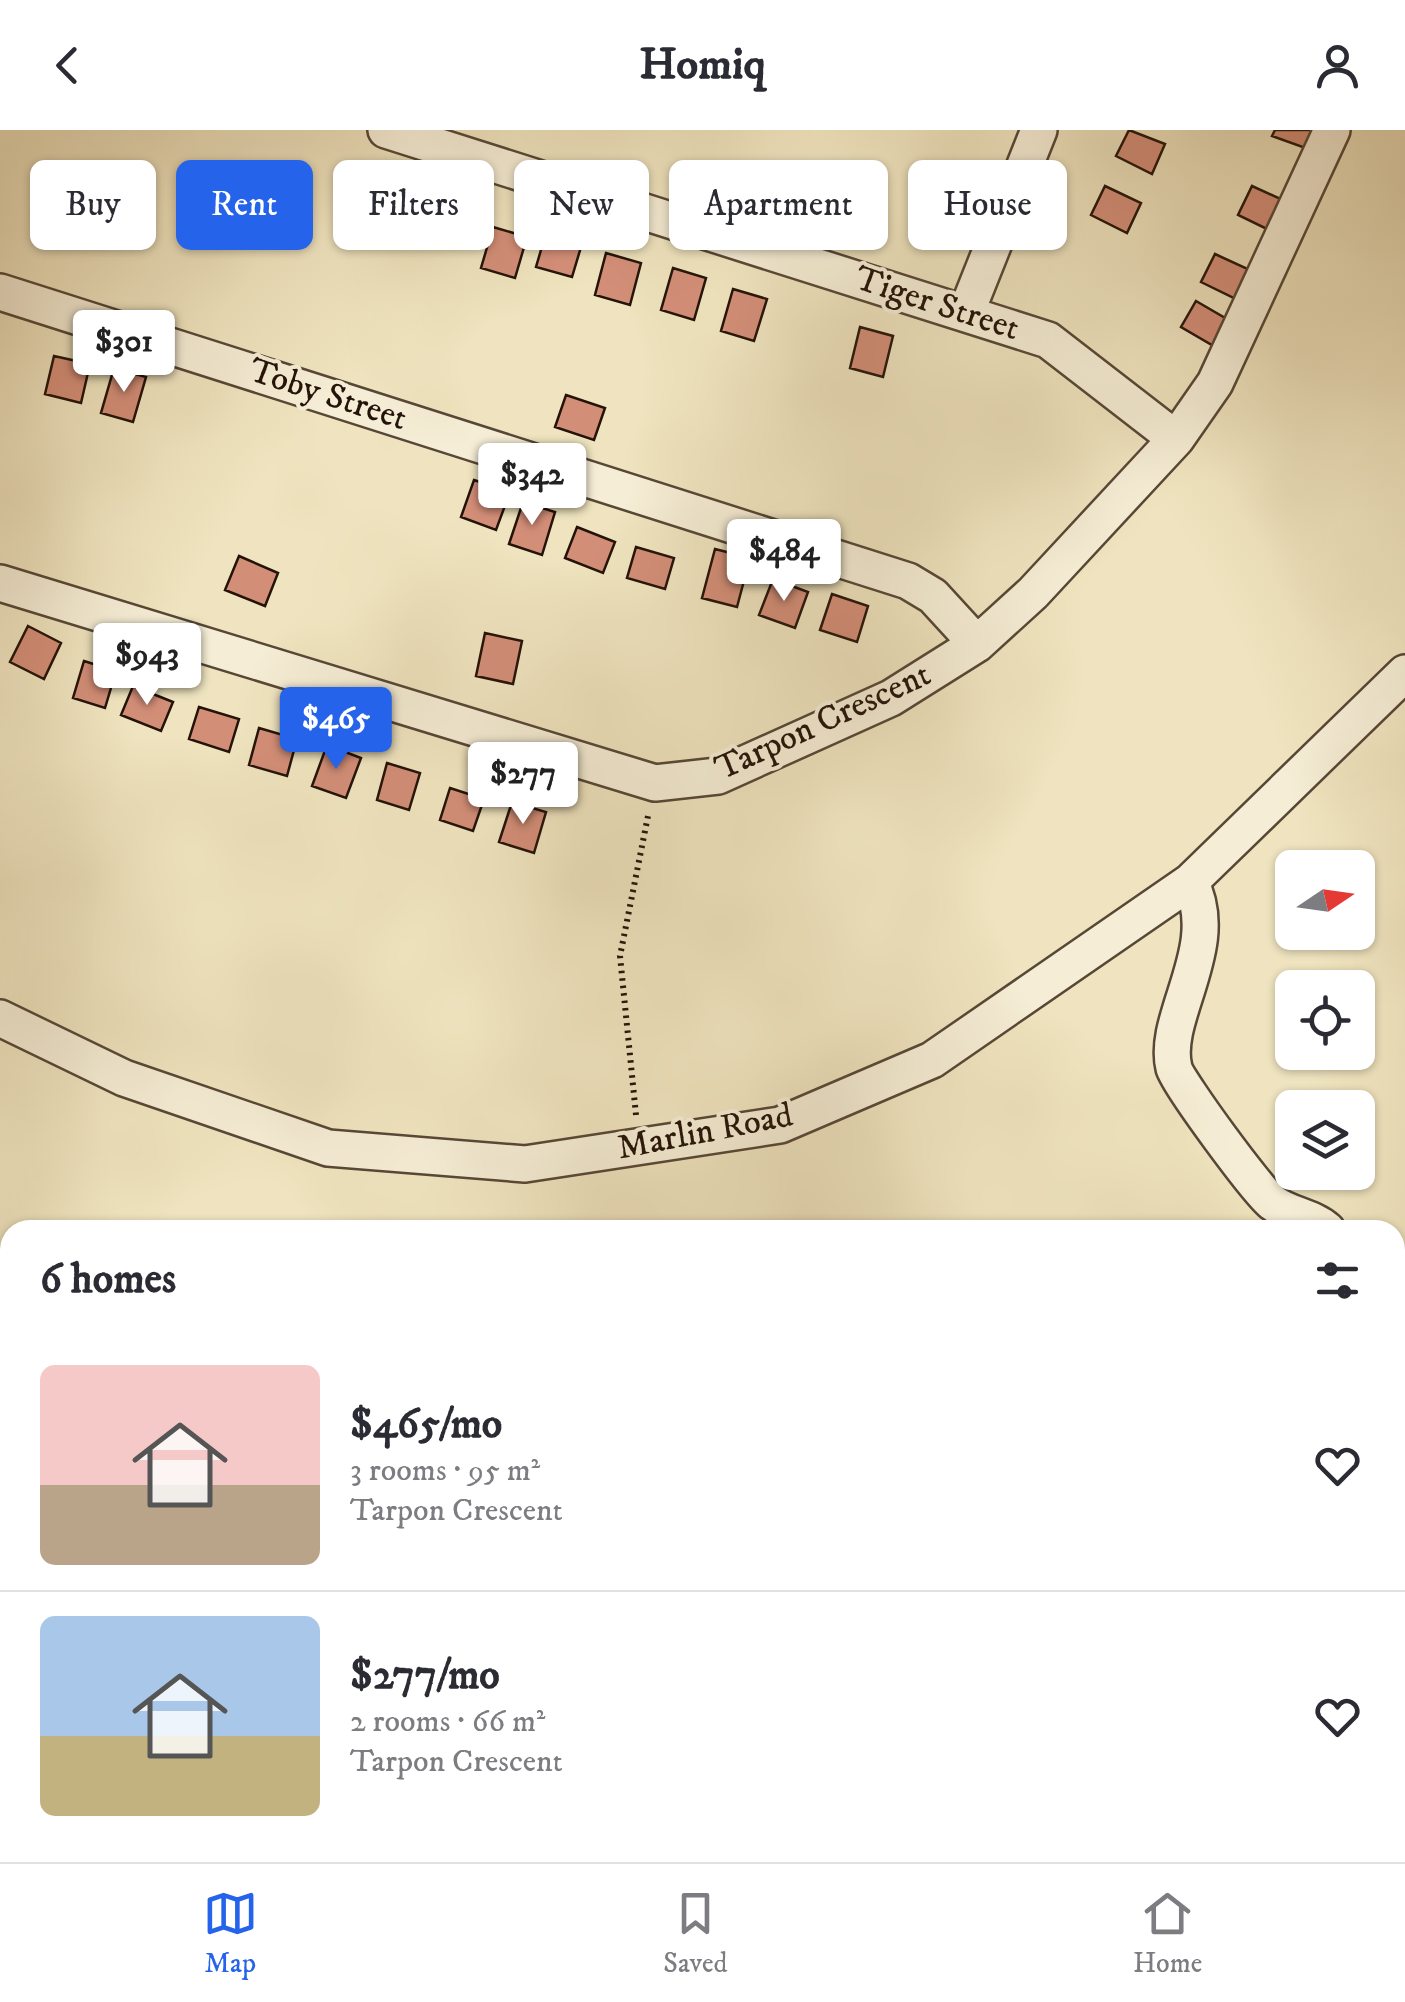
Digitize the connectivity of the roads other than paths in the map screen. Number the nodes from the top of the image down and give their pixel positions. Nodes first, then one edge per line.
1 (386, 130) edge
2 (1039, 130) edge
3 (1332, 130) edge
4 (0, 292) edge
5 (966, 312) junction
6 (1176, 439) junction
7 (0, 582) edge
8 (977, 644) junction
9 (1405, 672) edge
10 (1190, 882) junction
11 (0, 1018) edge
12 (1314, 1220) edge

1 - 5 street, Tiger Street
2 - 5 street
3 - 6 street, Tarpon Crescent
4 - 8 street, Toby Street
5 - 6 street, Tiger Street
6 - 8 street, Tarpon Crescent
7 - 8 street, Tarpon Crescent
9 - 10 street, Marlin Road
10 - 11 street, Marlin Road
10 - 12 street

